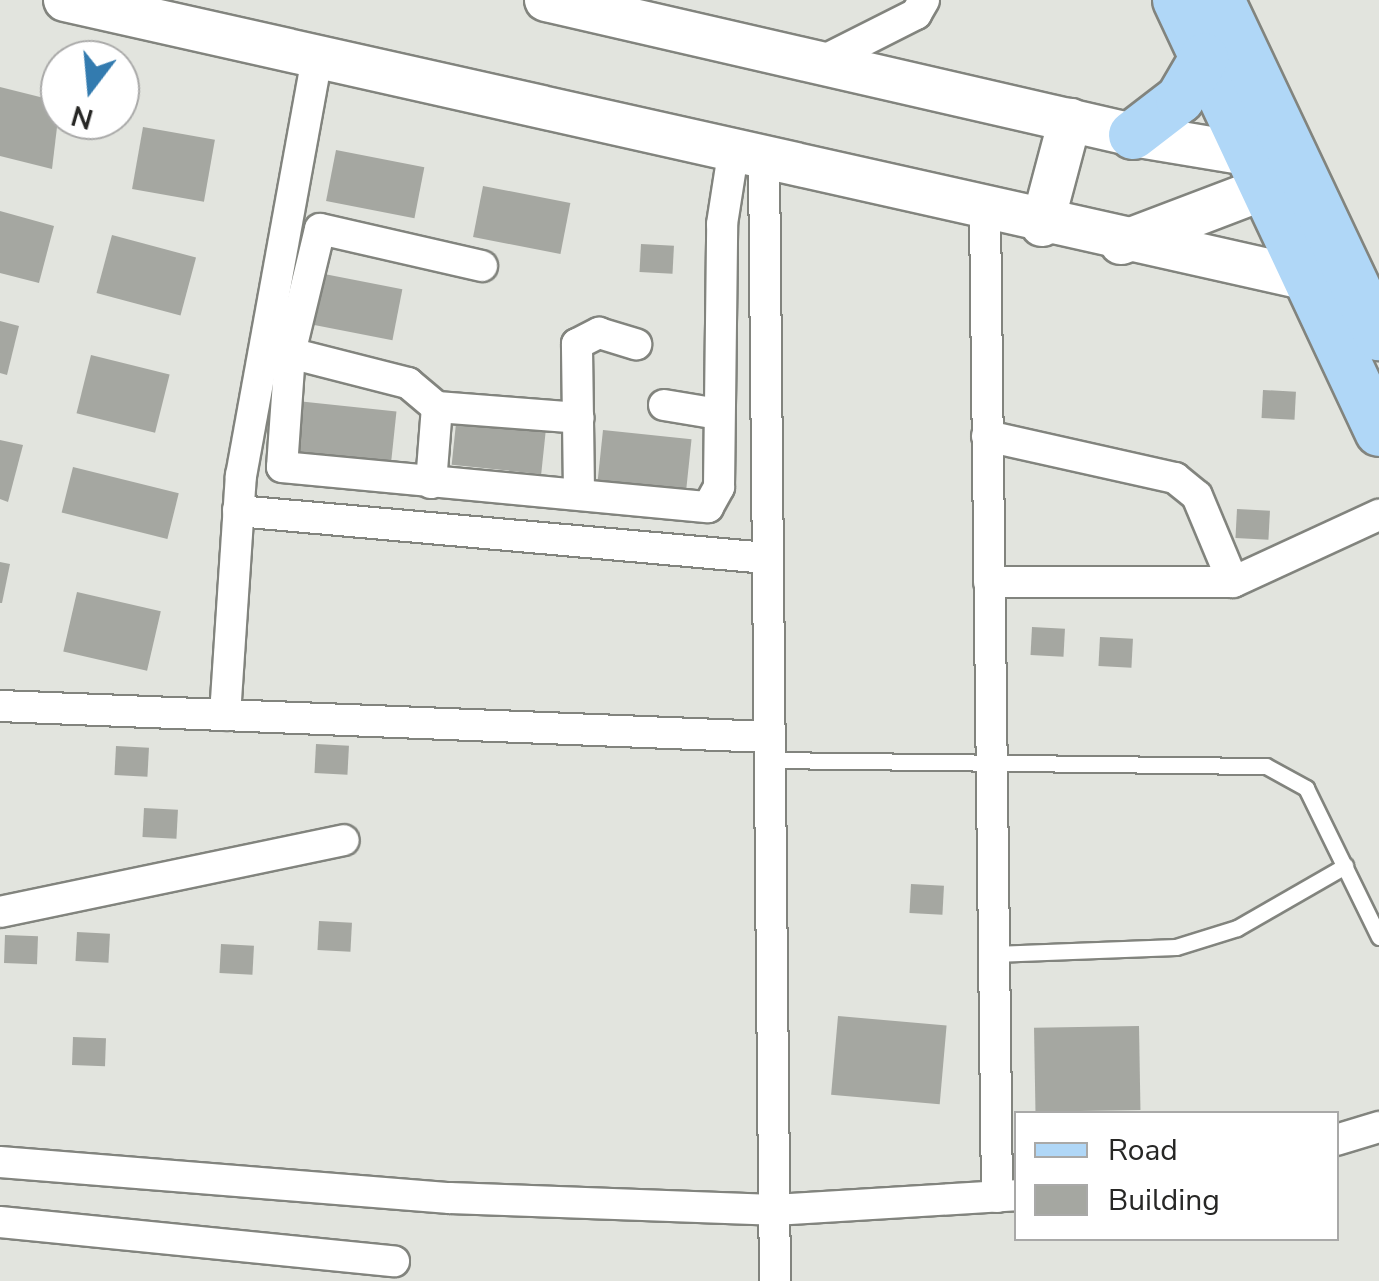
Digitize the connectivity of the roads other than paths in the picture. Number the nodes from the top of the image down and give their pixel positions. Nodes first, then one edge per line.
1 (65, 0) edge
2 (546, 0) edge
3 (924, 0) edge
4 (1178, 0) edge
5 (1220, 0) edge
6 (316, 58) junction
7 (1204, 58) junction
8 (819, 63) junction
9 (1070, 120) junction
10 (1134, 135) junction
11 (748, 158) junction
12 (1276, 167) junction
13 (985, 212) junction
14 (1042, 225) junction
15 (1120, 243) junction
16 (482, 266) dead end
17 (1308, 279) junction
18 (1379, 336) edge
19 (636, 344) dead end
20 (290, 353) junction
21 (664, 405) dead end
22 (437, 408) junction
23 (718, 414) junction
24 (580, 418) junction
25 (1379, 432) edge
26 (987, 436) junction
27 (431, 483) junction
28 (579, 492) junction
29 (238, 511) junction
30 (1379, 515) edge
31 (767, 558) junction
32 (989, 582) junction
33 (1233, 582) junction
34 (0, 706) edge
35 (225, 716) junction
36 (768, 748) junction
37 (991, 767) junction
38 (344, 840) dead end
39 (1344, 866) junction
40 (0, 912) edge
41 (1379, 937) edge
42 (994, 954) junction
43 (1379, 1126) edge
44 (1339, 1139) edge
45 (0, 1162) edge
46 (1006, 1196) edge
47 (774, 1210) junction
48 (0, 1222) edge
49 (394, 1261) dead end
50 (775, 1281) edge

1 - 6 main road
2 - 8 main road
3 - 8 street
4 - 7 main road
5 - 12 main road
6 - 11 main road
6 - 29 street
7 - 10 main road
7 - 12 main road
8 - 9 main road
9 - 10 main road
9 - 14 main road
10 - 12 main road
11 - 13 main road
11 - 23 street
11 - 31 street
12 - 15 main road
12 - 17 main road
12 - 18 main road
13 - 14 main road
13 - 26 street
14 - 15 main road
15 - 17 main road
16 - 20 street
17 - 25 main road
19 - 24 street
20 - 22 street
20 - 27 street
21 - 23 street
22 - 24 street
22 - 27 street
23 - 28 street
24 - 28 street
26 - 32 street
26 - 33 street
27 - 28 street
29 - 31 street
29 - 35 street
30 - 33 street
31 - 36 street
32 - 33 street
32 - 37 street
34 - 35 street
35 - 36 street
36 - 37 lane
36 - 47 street
37 - 39 lane
37 - 42 street
38 - 40 street
39 - 41 lane
39 - 42 lane
42 - 46 street
43 - 44 street
45 - 47 street
46 - 47 street
47 - 50 street
48 - 49 street

